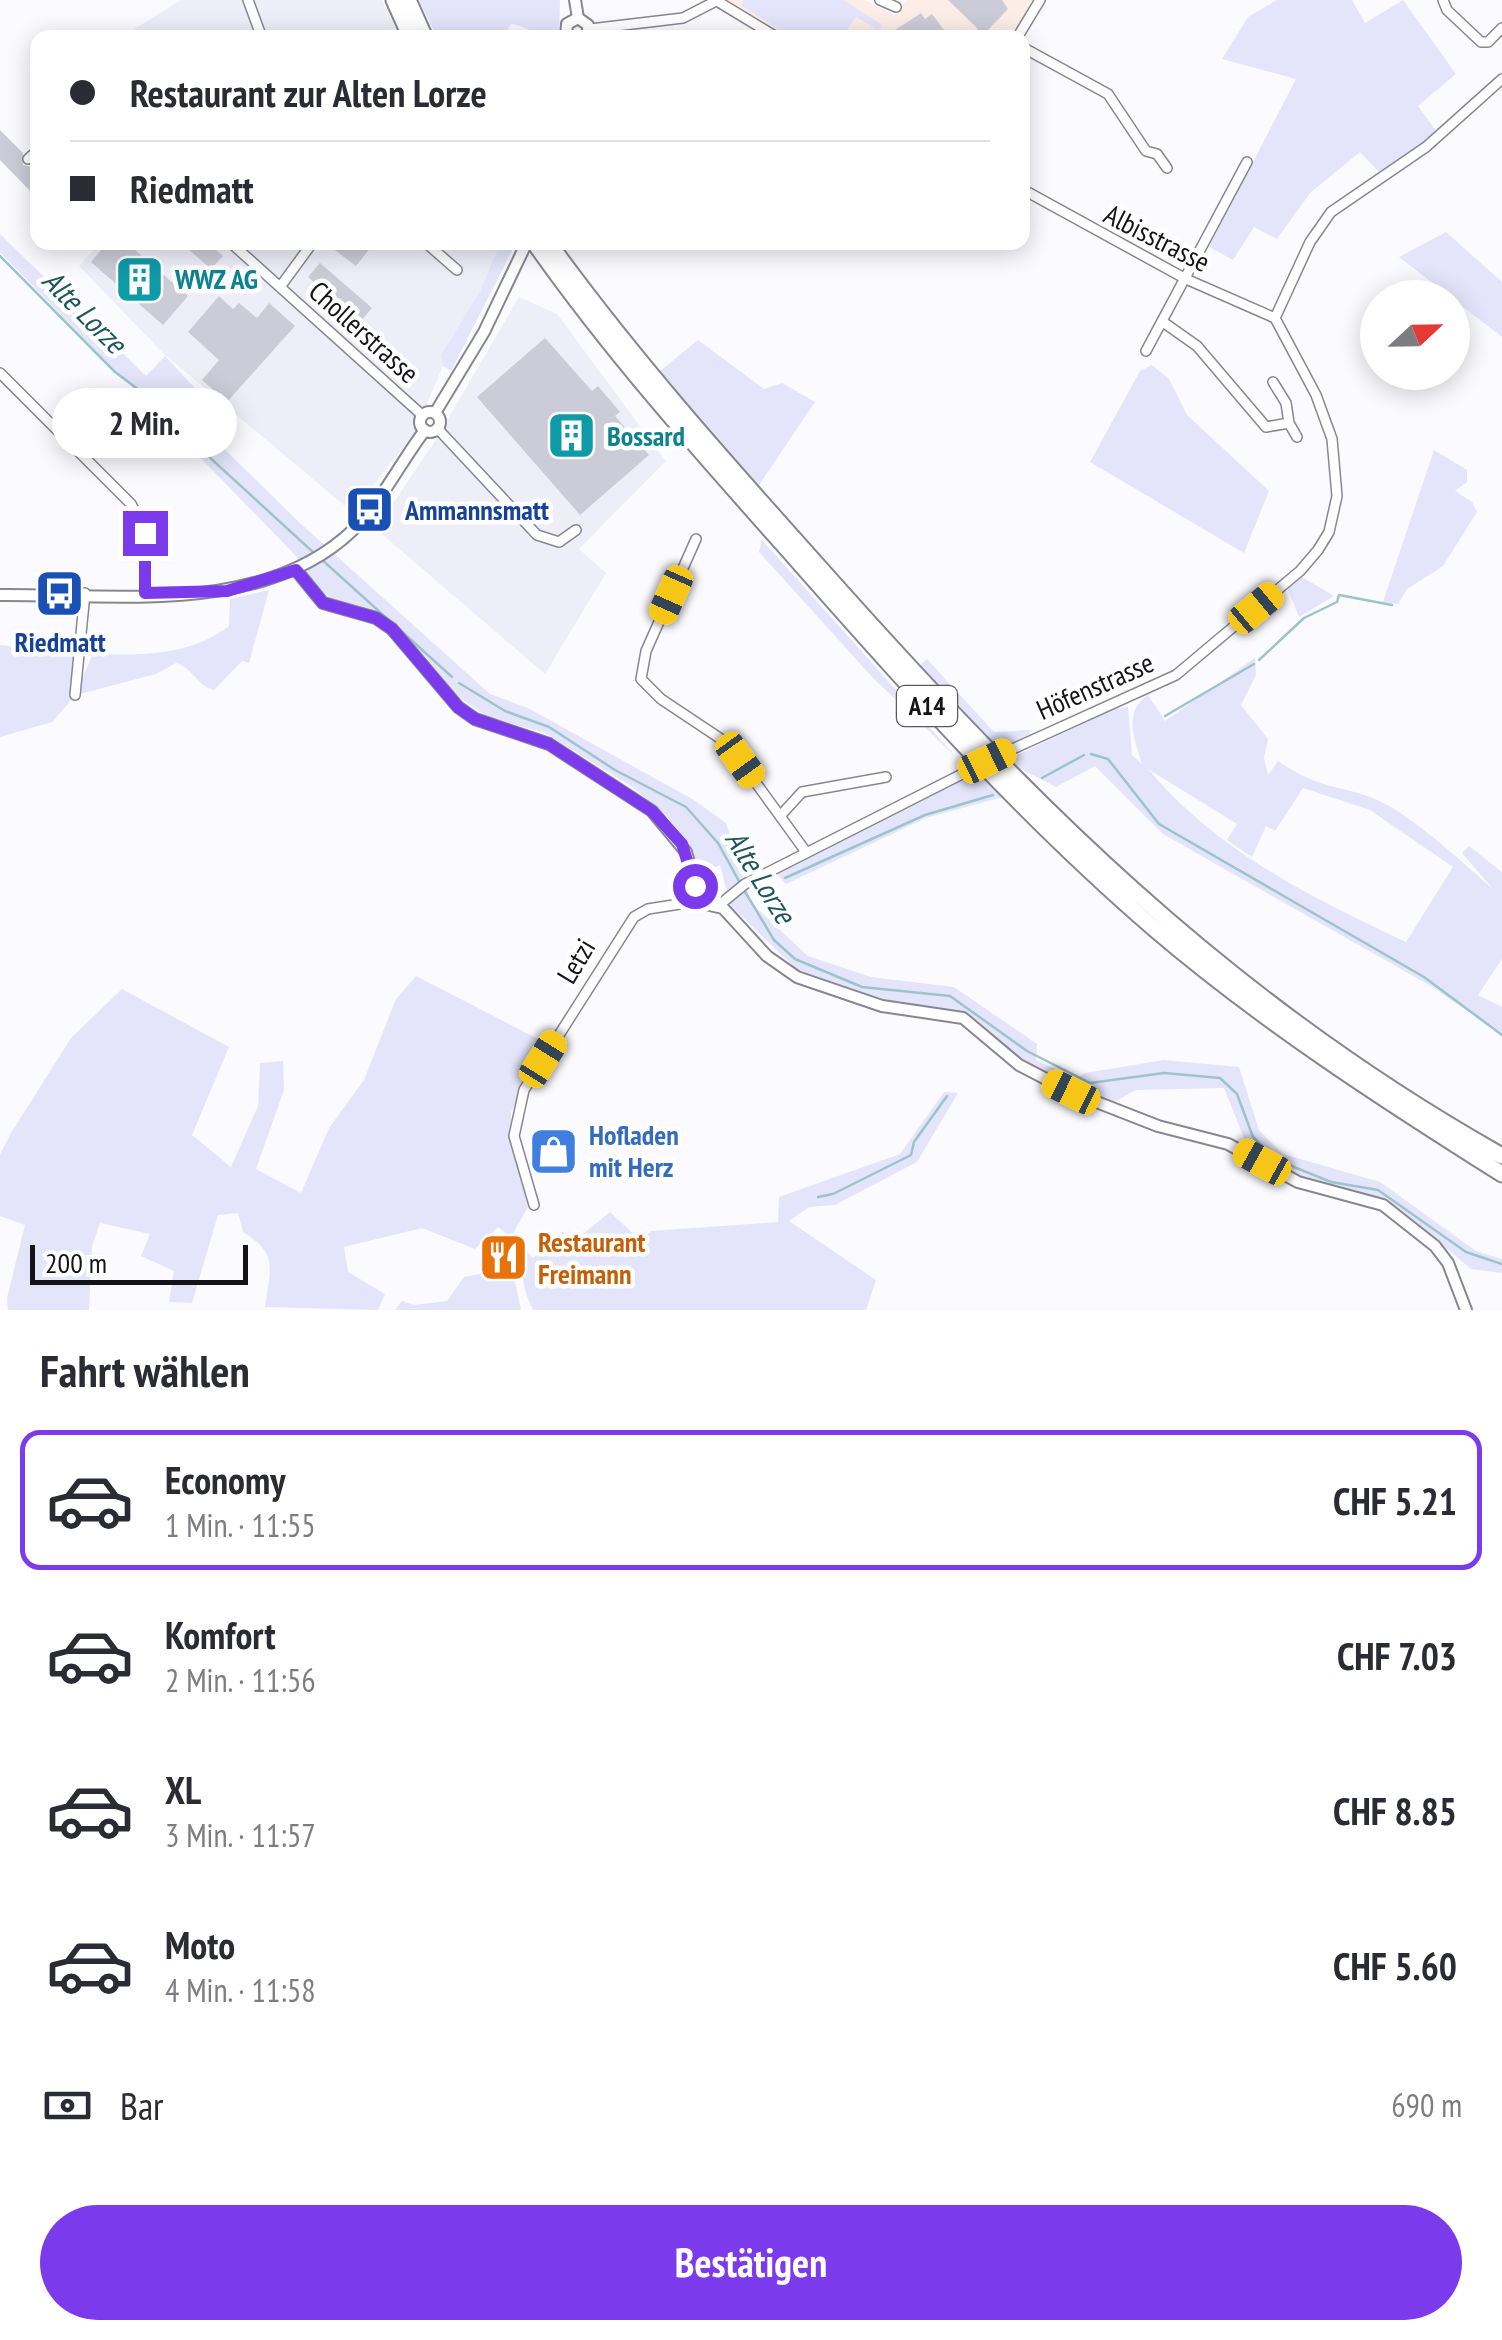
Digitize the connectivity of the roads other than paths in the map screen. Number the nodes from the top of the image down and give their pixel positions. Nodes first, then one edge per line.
1 (248, 0) edge
2 (394, 0) edge
3 (408, 0) edge
4 (575, 0) edge
5 (717, 0) edge
6 (880, 0) edge
7 (1040, 0) edge
8 (1443, 0) edge
9 (896, 6) dead end
10 (578, 18) junction
11 (1502, 28) edge
12 (259, 30) edge
13 (407, 30) edge
14 (421, 30) edge
15 (567, 30) edge
16 (587, 30) edge
17 (608, 30) edge
18 (765, 30) edge
19 (1022, 30) edge
20 (1030, 51) edge
21 (1502, 79) edge
22 (1247, 162) dead end
23 (1167, 168) dead end
24 (1030, 194) edge
25 (239, 250) edge
26 (307, 250) edge
27 (434, 250) edge
28 (526, 250) edge
29 (536, 250) edge
30 (554, 250) edge
31 (457, 270) dead end
32 (1186, 279) junction
33 (280, 286) junction
34 (1275, 318) junction
35 (1162, 322) junction
36 (1146, 350) dead end
37 (0, 373) edge
38 (1273, 382) dead end
39 (435, 413) junction
40 (422, 415) junction
41 (1289, 422) junction
42 (431, 429) junction
43 (1297, 438) dead end
44 (576, 530) dead end
45 (696, 539) dead end
46 (300, 568) junction
47 (85, 593) junction
48 (145, 593) junction
49 (0, 595) edge
50 (75, 695) dead end
51 (886, 776) dead end
52 (781, 815) junction
53 (806, 852) junction
54 (699, 901) junction
55 (718, 906) junction
56 (1502, 1156) edge
57 (1502, 1172) edge
58 (534, 1205) dead end
59 (1466, 1310) edge

1 - 12 street
2 - 13 highway
3 - 14 highway
4 - 10 street
5 - 17 street
5 - 18 street
6 - 9 street
7 - 19 street
8 - 11 street
10 - 15 street
10 - 16 street
20 - 23 street
21 - 34 street
22 - 32 street
24 - 32 street, Albisstrasse
25 - 33 street, Chollerstrasse
26 - 33 street
27 - 31 street
28 - 39 street
29 - 57 highway, A14
30 - 56 highway, A14
32 - 34 street, Albisstrasse
32 - 35 street
33 - 40 street, Chollerstrasse
34 - 53 street, Höfenstrasse, bridge
35 - 36 street
35 - 41 street
37 - 48 street
38 - 41 street
39 - 40 street
39 - 42 street
40 - 42 street
41 - 43 street
42 - 44 street
42 - 46 street
45 - 52 street
46 - 48 street
46 - 54 street
47 - 48 street
47 - 49 street
47 - 50 street
51 - 52 street
52 - 53 street
53 - 55 street, Höfenstrasse
54 - 55 street
54 - 58 street, Letzi
55 - 59 street

